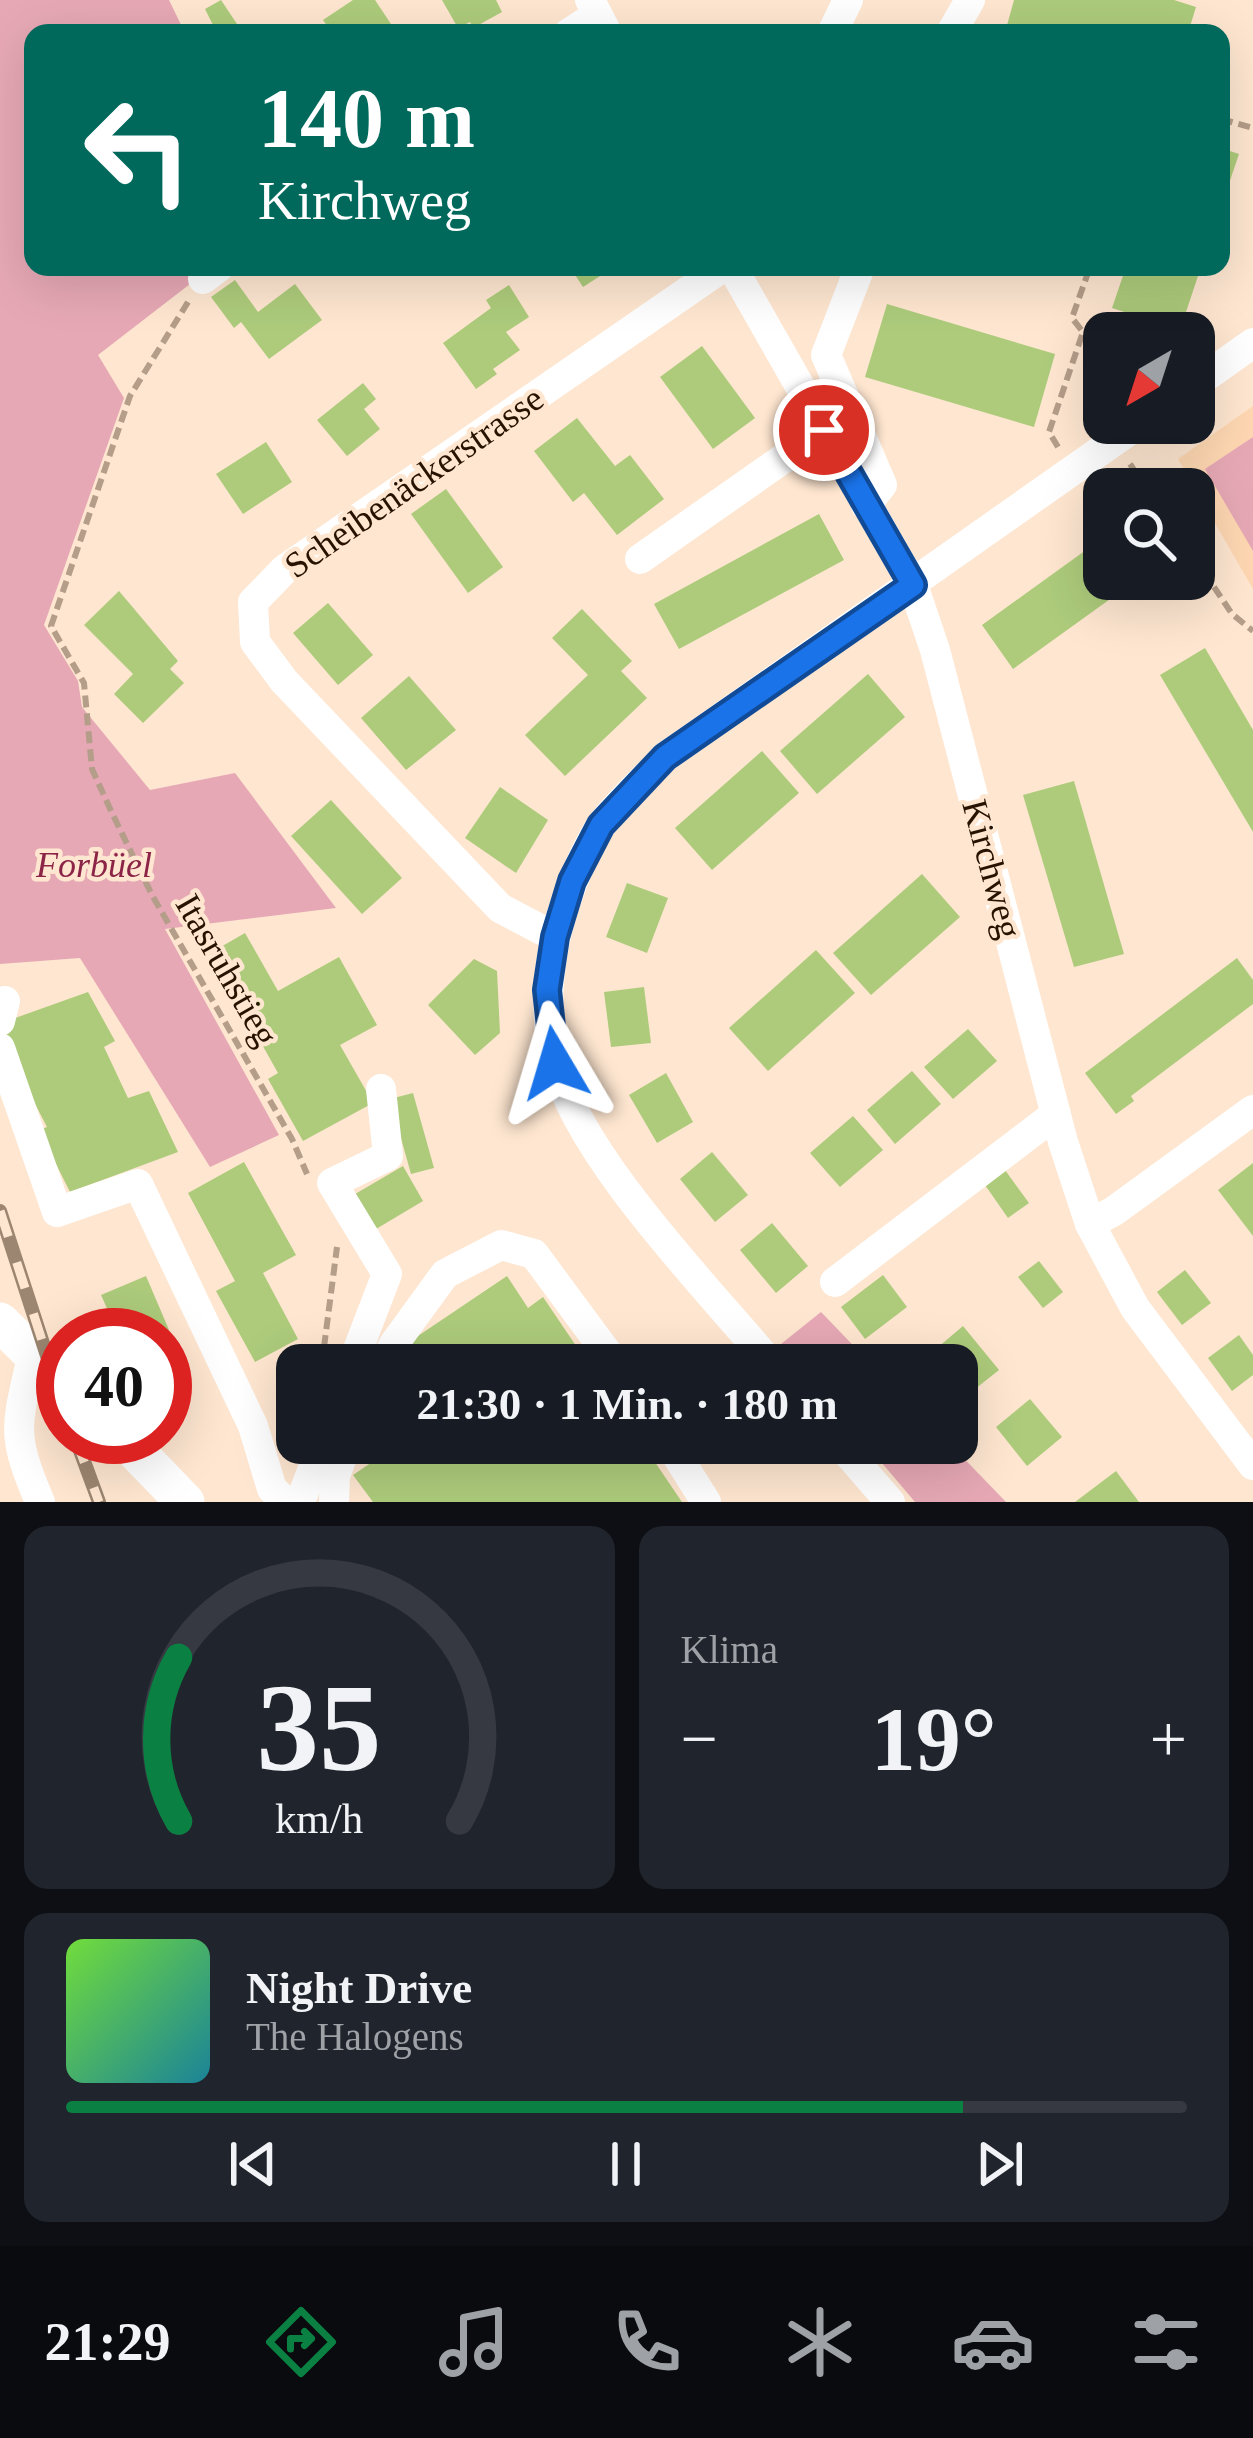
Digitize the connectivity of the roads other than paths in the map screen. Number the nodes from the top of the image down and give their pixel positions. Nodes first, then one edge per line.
1 (710, 276) edge
2 (737, 276) edge
3 (857, 276) edge
4 (1253, 343) edge
5 (1215, 370) edge
6 (824, 430) junction
7 (1111, 444) edge
8 (866, 505) junction
9 (640, 559) dead end
10 (913, 585) junction
11 (555, 937) junction
12 (0, 1048) edge
13 (381, 1089) dead end
14 (1253, 1110) edge
15 (1056, 1114) junction
16 (1090, 1224) junction
17 (836, 1282) dead end
18 (0, 1322) edge
19 (360, 1344) edge
20 (394, 1344) edge
21 (600, 1344) edge
22 (754, 1344) edge
23 (32, 1357) junction
24 (36, 1360) edge
25 (148, 1464) edge
26 (314, 1464) edge
27 (339, 1464) edge
28 (682, 1464) edge
29 (857, 1464) edge
30 (1253, 1465) edge
31 (279, 1496) edge
32 (40, 1502) edge
33 (185, 1502) edge
34 (300, 1502) edge
35 (334, 1502) edge
36 (706, 1502) edge
37 (890, 1502) edge

1 - 11 street, Scheibenäckerstrasse
2 - 6 street, Kirchweg
3 - 8 street
4 - 5 street
6 - 8 street, Kirchweg
6 - 9 street
7 - 10 street
8 - 10 street, Kirchweg
10 - 11 street
10 - 15 street, Kirchweg
11 - 22 street
12 - 31 street
13 - 19 street
14 - 16 street
15 - 16 street, Kirchweg
15 - 17 street
16 - 30 street, Kirchweg
18 - 23 main road
20 - 21 street
23 - 24 main road
23 - 32 street
25 - 33 main road
26 - 34 street
27 - 35 street
28 - 36 street
29 - 37 street

